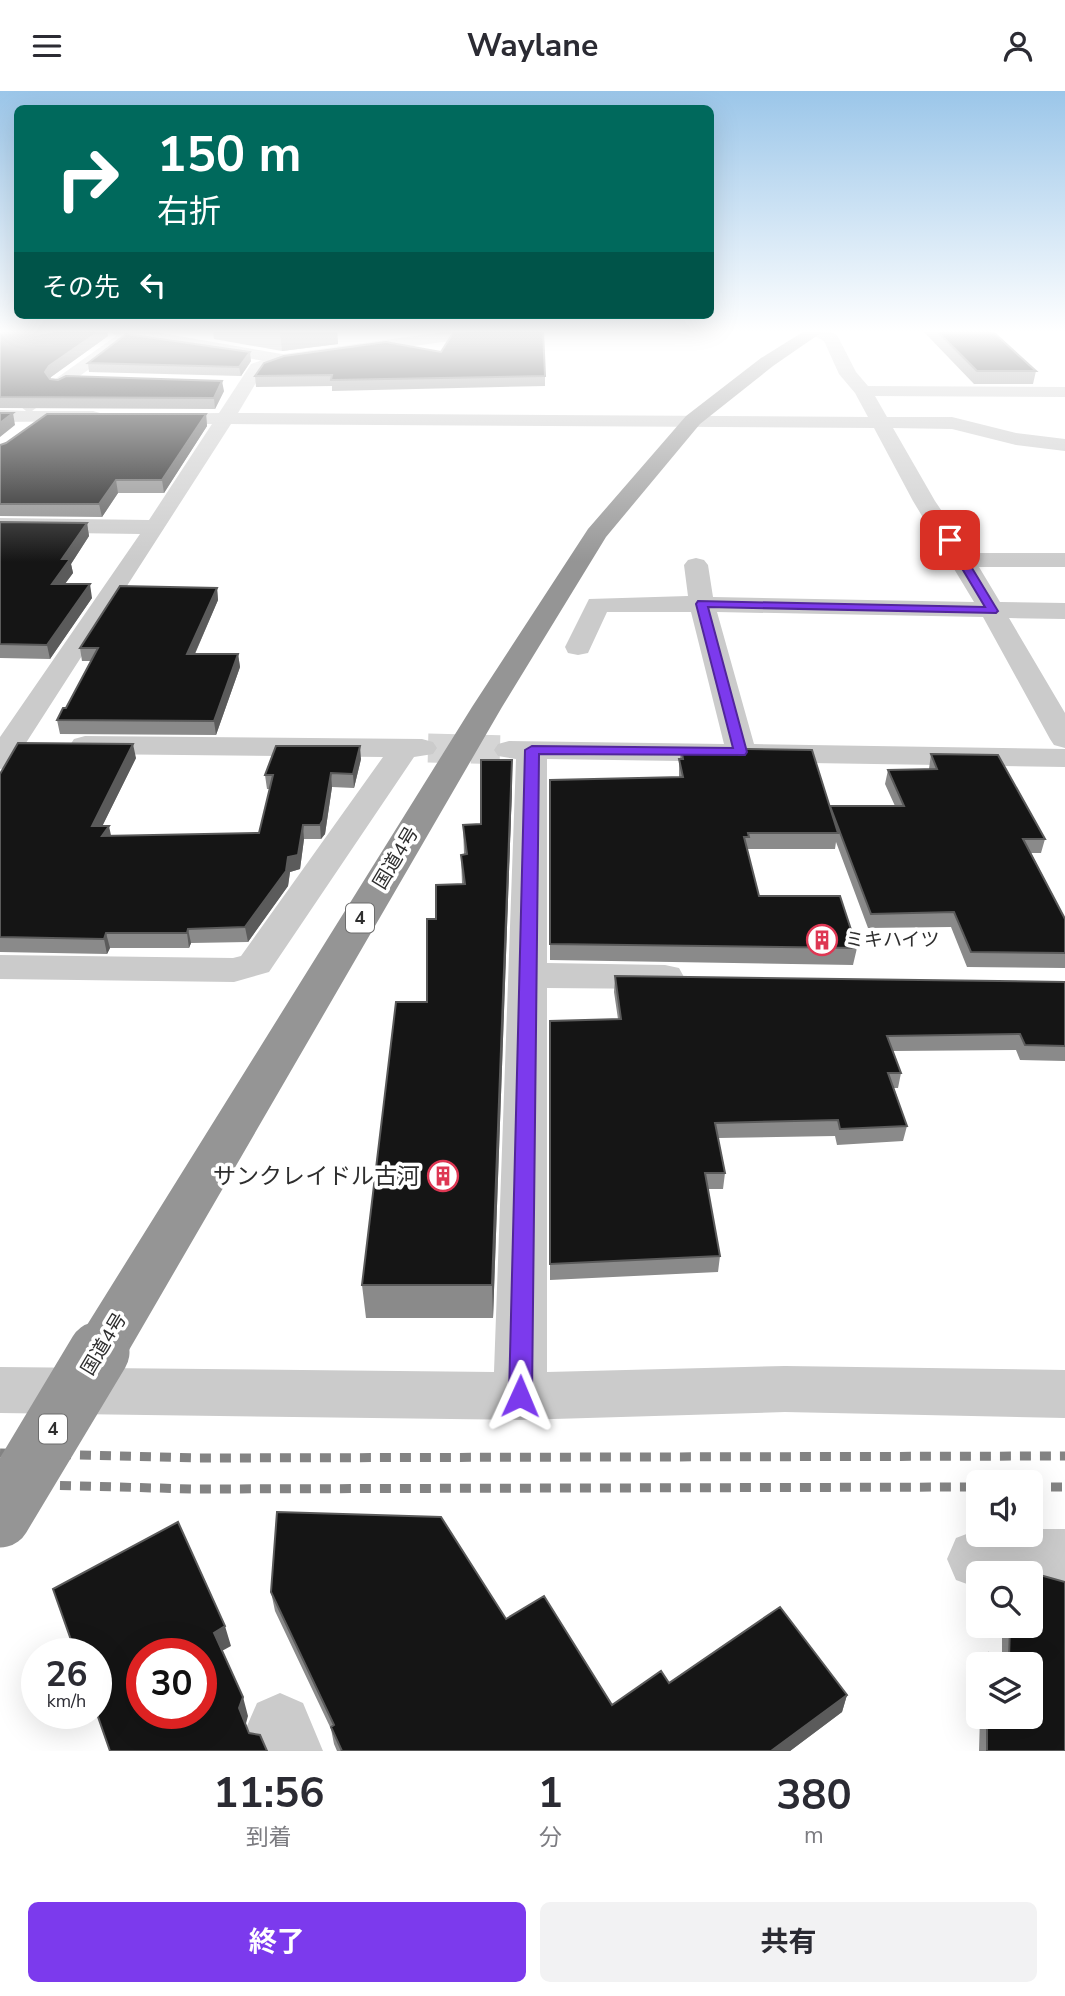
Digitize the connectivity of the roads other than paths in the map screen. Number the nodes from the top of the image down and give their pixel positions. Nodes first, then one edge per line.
1 (30, 407) edge
2 (230, 407) edge
3 (710, 407) edge
4 (873, 407) edge
5 (43, 417) joint
6 (108, 417) edge
7 (135, 418) edge
8 (226, 418) junction
9 (693, 421) junction
10 (12, 422) edge
11 (882, 423) junction
12 (1065, 445) edge
13 (0, 525) edge
14 (156, 527) junction
15 (963, 560) junction
16 (1065, 560) edge
17 (696, 565) dead end
18 (702, 604) junction
19 (992, 611) junction
20 (1065, 611) edge
21 (578, 647) dead end
22 (1065, 739) edge
23 (20, 748) edge
24 (741, 752) junction
25 (1065, 758) edge
26 (0, 967) edge
27 (528, 975) junction
28 (701, 978) edge
29 (0, 1390) edge
30 (1065, 1394) edge
31 (520, 1396) junction
32 (0, 1517) edge
33 (1065, 1558) edge
34 (977, 1559) dead end

1 - 10 street
2 - 8 street
3 - 9 highway, 国道4号 / 4
4 - 11 street
5 - 6 street
5 - 10 street
7 - 8 street
8 - 9 street
8 - 14 street
9 - 11 street
9 - 32 highway, 国道4号 / 4, bridge
11 - 12 street
11 - 15 street
13 - 14 street
14 - 23 street
15 - 16 street
15 - 19 street
17 - 18 street
18 - 19 street
18 - 21 street
18 - 24 street
19 - 20 street
19 - 22 street
23 - 26 street
24 - 25 street
24 - 27 street
27 - 28 street
27 - 31 street
29 - 31 street
30 - 31 street
33 - 34 street

